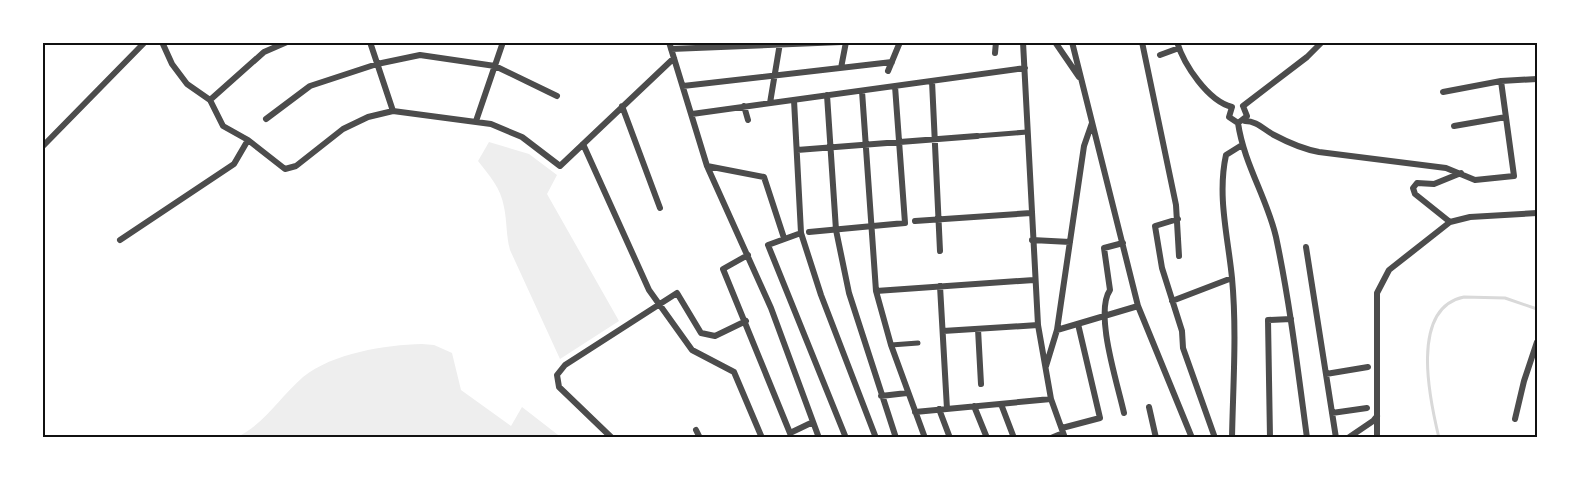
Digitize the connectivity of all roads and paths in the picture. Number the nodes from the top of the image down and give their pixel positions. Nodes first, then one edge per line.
1 (145, 42) edge
2 (162, 42) edge
3 (287, 42) edge
4 (370, 42) edge
5 (503, 42) edge
6 (669, 42) edge
7 (844, 42) edge
8 (900, 42) edge
9 (996, 42) edge
10 (1023, 42) edge
11 (1055, 42) edge
12 (1072, 42) edge
13 (1142, 42) edge
14 (1322, 42) edge
15 (780, 43) edge
16 (816, 43) edge
17 (711, 45) edge
18 (1178, 45) edge
19 (671, 50) junction
20 (995, 53) dead end
21 (1160, 54) dead end
22 (674, 58) junction
23 (892, 62) junction
24 (377, 64) junction
25 (495, 66) junction
26 (840, 68) junction
27 (1025, 68) junction
28 (888, 71) dead end
29 (775, 76) junction
30 (1537, 79) edge
31 (932, 81) junction
32 (1501, 81) junction
33 (1082, 82) junction
34 (683, 86) junction
35 (895, 86) junction
36 (862, 91) junction
37 (1443, 92) dead end
38 (827, 95) junction
39 (557, 96) dead end
40 (210, 100) junction
41 (794, 100) junction
42 (770, 103) junction
43 (622, 106) junction
44 (744, 106) junction
45 (1244, 106) junction
46 (1232, 107) junction
47 (393, 111) junction
48 (692, 114) junction
49 (1506, 117) junction
50 (266, 119) dead end
51 (748, 120) dead end
52 (476, 121) junction
53 (1093, 122) junction
54 (1241, 122) junction
55 (1454, 126) dead end
56 (1027, 132) junction
57 (977, 136) joint
58 (248, 140) junction
59 (936, 140) junction
60 (898, 143) junction
61 (583, 144) junction
62 (865, 145) junction
63 (1242, 145) junction
64 (42, 147) edge
65 (830, 148) junction
66 (797, 150) junction
67 (707, 166) junction
68 (1461, 173) junction
69 (660, 208) dead end
70 (1031, 213) junction
71 (1537, 213) edge
72 (1178, 219) junction
73 (940, 220) junction
74 (915, 221) dead end
75 (1450, 222) junction
76 (871, 226) junction
77 (836, 230) junction
78 (809, 232) dead end
79 (801, 233) junction
80 (784, 238) junction
81 (120, 240) dead end
82 (1032, 240) junction
83 (1070, 242) junction
84 (1123, 243) junction
85 (1306, 247) dead end
86 (940, 251) dead end
87 (748, 255) junction
88 (1179, 256) dead end
89 (1232, 278) junction
90 (1034, 280) junction
91 (940, 286) junction
92 (876, 291) junction
93 (1172, 301) junction
94 (658, 305) junction
95 (1138, 306) junction
96 (1103, 317) junction
97 (1291, 319) junction
98 (747, 321) junction
99 (1078, 324) junction
100 (1038, 325) junction
101 (978, 329) junction
102 (1057, 330) junction
103 (943, 331) junction
104 (1537, 342) edge
105 (918, 343) dead end
106 (891, 345) junction
107 (1046, 366) junction
108 (1368, 367) dead end
109 (1326, 374) junction
110 (981, 384) dead end
111 (908, 393) junction
112 (881, 396) junction
113 (1051, 399) junction
114 (1001, 404) junction
115 (974, 406) junction
116 (1149, 407) dead end
117 (1367, 408) dead end
118 (939, 409) junction
119 (947, 409) junction
120 (915, 412) junction
121 (1124, 413) dead end
122 (1332, 413) junction
123 (1377, 416) junction
124 (1515, 419) dead end
125 (813, 422) junction
126 (696, 430) dead end
127 (1063, 433) edge
128 (791, 435) edge
129 (612, 438) edge
130 (700, 438) edge
131 (762, 438) edge
132 (819, 438) edge
133 (846, 438) edge
134 (876, 438) edge
135 (896, 438) edge
136 (925, 438) edge
137 (950, 438) edge
138 (987, 438) edge
139 (1014, 438) edge
140 (1051, 438) edge
141 (1156, 438) edge
142 (1192, 438) edge
143 (1215, 438) edge
144 (1232, 438) edge
145 (1270, 438) edge
146 (1307, 438) edge
147 (1336, 438) edge
148 (1348, 438) edge
149 (1377, 438) edge

1 - 64 street
2 - 40 street
3 - 40 street
4 - 24 street
5 - 25 street
6 - 19 street
7 - 16 street
7 - 26 street
8 - 23 street
9 - 20 street
10 - 27 street
11 - 33 street
12 - 33 street
13 - 72 street
14 - 45 street
15 - 16 street
15 - 17 street
15 - 29 street
17 - 19 street
18 - 21 street
18 - 46 street
19 - 22 street
22 - 34 street
22 - 43 street
23 - 26 street
23 - 28 street
24 - 25 street
24 - 47 street
24 - 50 street
25 - 39 street
25 - 52 street
26 - 29 street
27 - 31 street
27 - 56 street
29 - 34 street
29 - 42 street
30 - 32 street
31 - 35 street
31 - 59 street
32 - 37 street
32 - 49 street
33 - 53 street
34 - 48 street
35 - 36 street
35 - 60 street
36 - 38 street
36 - 62 street
38 - 41 street
38 - 65 street
40 - 58 street
41 - 42 street
41 - 66 street
42 - 44 street
43 - 61 street
43 - 69 street
44 - 48 street
44 - 51 street
45 - 46 street
45 - 54 street
46 - 54 street
47 - 52 street
47 - 58 street
48 - 67 street
49 - 55 street
49 - 68 street
52 - 61 street
53 - 83 street
53 - 84 street
54 - 63 street
54 - 68 street
56 - 57 street
56 - 70 street
57 - 59 street
58 - 81 street
59 - 60 street
59 - 73 street
60 - 62 street
60 - 76 street
61 - 94 street
62 - 65 street
62 - 76 street
63 - 89 street
63 - 97 street
65 - 66 street
65 - 77 street
66 - 79 street
67 - 80 street
67 - 87 street
68 - 75 street
70 - 73 street
70 - 82 street
71 - 75 street
72 - 88 street
72 - 93 street
73 - 74 street
73 - 86 street
75 - 123 street
76 - 77 street
76 - 92 street
77 - 78 street
77 - 112 street
79 - 80 street
79 - 134 street
80 - 133 street
82 - 83 street
82 - 90 street
83 - 102 street
84 - 95 street
84 - 96 street
85 - 109 street
87 - 98 street
87 - 125 street
89 - 93 street
89 - 144 street
90 - 91 street
90 - 100 street
91 - 92 street
91 - 103 street
92 - 106 street
93 - 143 street
94 - 98 street
94 - 129 street
94 - 131 street
95 - 96 street
95 - 142 street
96 - 99 street
96 - 121 street
97 - 145 street
97 - 146 street
98 - 128 street
99 - 102 street
99 - 127 street
100 - 101 street
100 - 107 street
101 - 103 street
101 - 110 street
102 - 107 street
103 - 119 street
104 - 124 street
105 - 106 street
106 - 111 street
107 - 113 street
108 - 109 street
109 - 122 street
111 - 112 street
111 - 120 street
112 - 135 street
113 - 114 street
113 - 127 street
114 - 115 street
114 - 139 street
115 - 119 street
115 - 138 street
116 - 141 street
117 - 122 street
118 - 119 street
118 - 120 street
118 - 137 street
120 - 136 street
122 - 147 street
123 - 148 street
123 - 149 street
125 - 128 street
125 - 132 street
126 - 130 street
127 - 140 street

